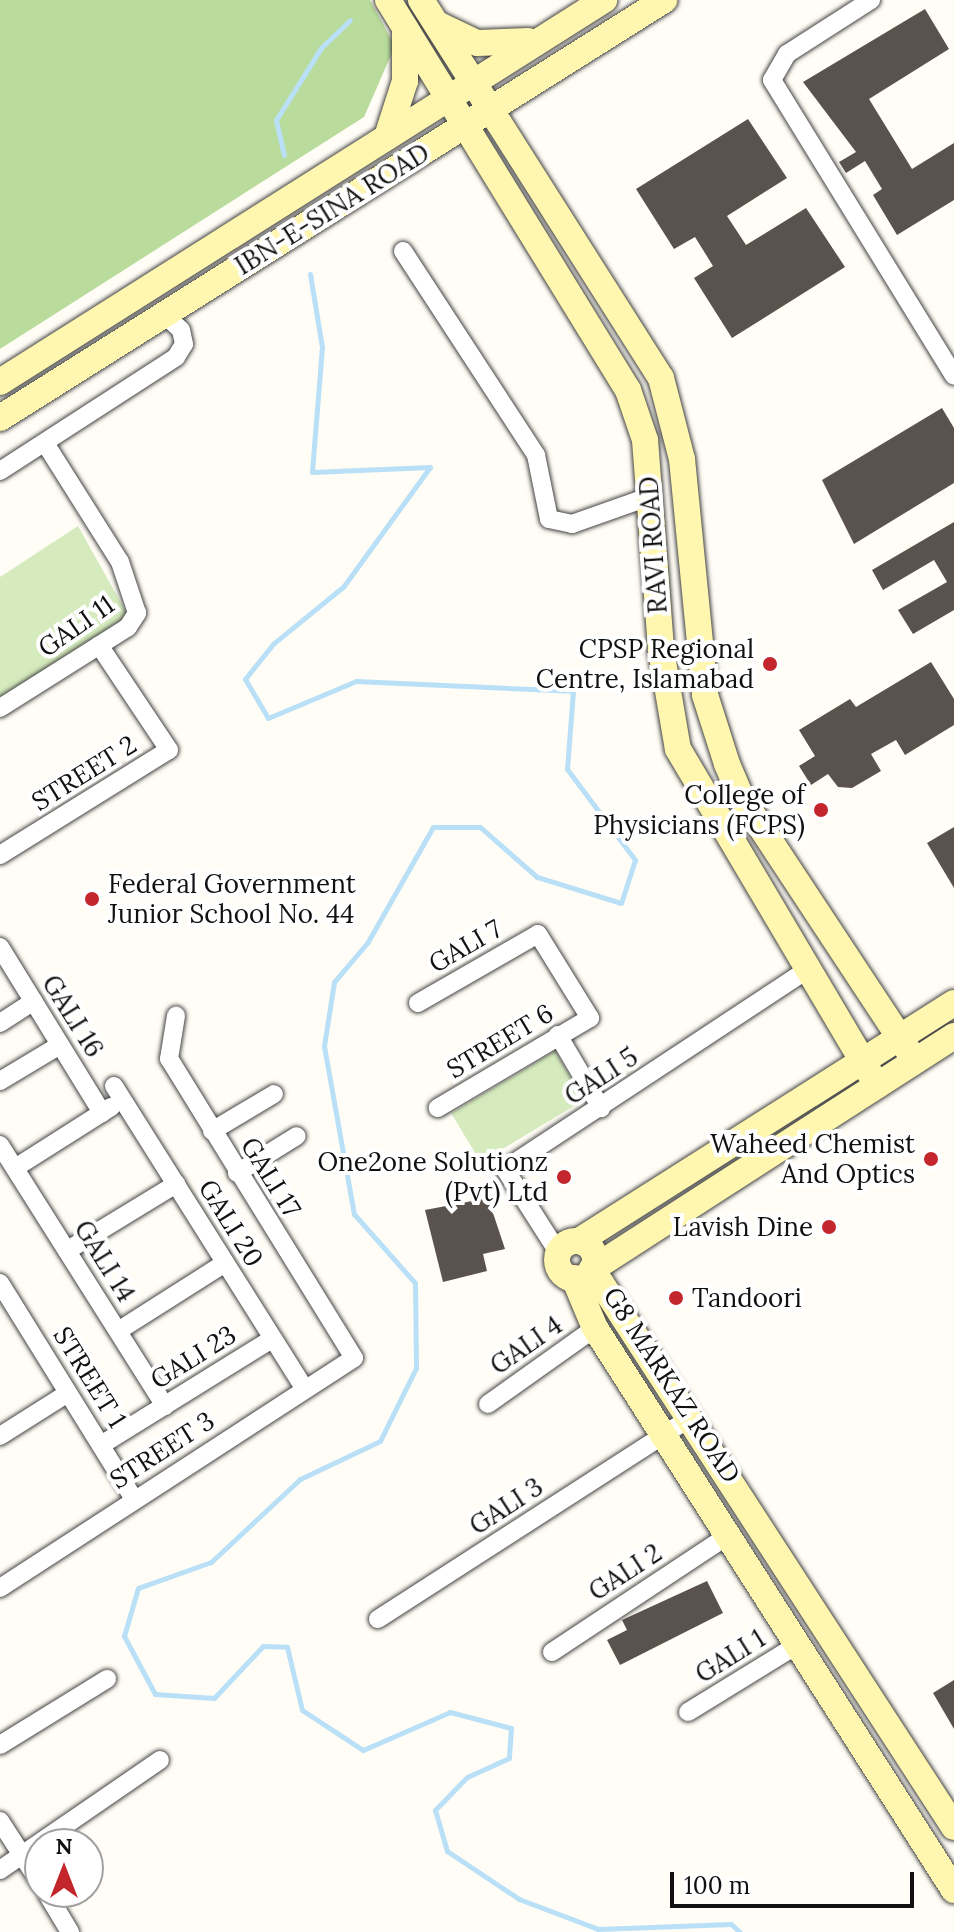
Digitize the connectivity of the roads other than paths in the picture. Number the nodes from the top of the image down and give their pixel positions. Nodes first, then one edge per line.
1 (388, 0) edge
2 (421, 0) edge
3 (604, 0) edge
4 (664, 0) edge
5 (871, 0) edge
6 (437, 24) junction
7 (405, 26) junction
8 (544, 37) junction
9 (473, 81) junction
10 (449, 97) junction
11 (490, 109) junction
12 (464, 127) junction
13 (387, 137) junction
14 (403, 251) dead end
15 (165, 315) junction
16 (954, 376) edge
17 (0, 382) edge
18 (0, 418) edge
19 (45, 443) junction
20 (0, 471) edge
21 (651, 496) junction
22 (99, 645) junction
23 (0, 708) edge
24 (0, 855) edge
25 (0, 947) edge
26 (807, 970) junction
27 (34, 1001) junction
28 (418, 1003) dead end
29 (954, 1003) edge
30 (176, 1016) dead end
31 (590, 1018) joint
32 (0, 1023) edge
33 (558, 1035) junction
34 (954, 1036) edge
35 (900, 1037) junction
36 (60, 1045) junction
37 (861, 1060) junction
38 (915, 1061) junction
39 (0, 1081) edge
40 (877, 1086) junction
41 (274, 1094) dead end
42 (438, 1108) dead end
43 (601, 1108) junction
44 (102, 1113) junction
45 (212, 1131) junction
46 (297, 1136) dead end
47 (0, 1145) edge
48 (15, 1168) junction
49 (237, 1173) junction
50 (176, 1184) junction
51 (569, 1247) junction
52 (68, 1250) junction
53 (225, 1263) junction
54 (583, 1273) junction
55 (0, 1283) edge
56 (595, 1328) junction
57 (118, 1331) junction
58 (272, 1339) junction
59 (354, 1358) joint
60 (304, 1388) junction
61 (68, 1393) junction
62 (488, 1404) dead end
63 (165, 1406) junction
64 (692, 1417) junction
65 (662, 1435) junction
66 (0, 1436) edge
67 (101, 1445) junction
68 (134, 1499) junction
69 (765, 1528) junction
70 (731, 1541) junction
71 (0, 1588) edge
72 (378, 1619) dead end
73 (800, 1643) junction
74 (552, 1652) dead end
75 (107, 1679) dead end
76 (688, 1712) dead end
77 (892, 1728) junction
78 (0, 1745) edge
79 (864, 1745) junction
80 (160, 1760) dead end
81 (0, 1821) edge
82 (954, 1827) edge
83 (22, 1853) junction
84 (24, 1856) edge
85 (0, 1870) edge
86 (954, 1890) edge
87 (56, 1908) edge
88 (70, 1932) edge

1 - 7 street, RAVI ROAD
2 - 6 street, RAVI ROAD
3 - 8 street, IBN-E-SINA ROAD
4 - 11 street, IBN-E-SINA ROAD
5 - 16 street
6 - 8 street
6 - 9 street, RAVI ROAD
7 - 10 street, RAVI ROAD
7 - 13 street
8 - 9 street, IBN-E-SINA ROAD
9 - 10 street, IBN-E-SINA ROAD
9 - 11 street, RAVI ROAD
10 - 12 street, RAVI ROAD
10 - 13 street, IBN-E-SINA ROAD
11 - 12 street, IBN-E-SINA ROAD
11 - 35 street, RAVI ROAD
12 - 15 street, IBN-E-SINA ROAD
12 - 21 street, RAVI ROAD
13 - 17 street, IBN-E-SINA ROAD
14 - 21 street
15 - 18 street, IBN-E-SINA ROAD
15 - 19 street
19 - 20 street
19 - 22 street, GALI 11
21 - 26 street, RAVI ROAD
22 - 23 street, GALI 11
22 - 24 street, STREET 2
25 - 27 street, GALI 16
26 - 37 street, RAVI ROAD
26 - 43 street, GALI 5
27 - 32 street
27 - 36 street, GALI 16
28 - 31 street, GALI 7
29 - 35 street
30 - 45 street, GALI 17
31 - 33 street, STREET 6
33 - 42 street, STREET 6
33 - 43 street
34 - 38 street, G8 MARKAZ ROAD
35 - 37 street
35 - 38 street, RAVI ROAD
36 - 39 street
36 - 44 street, GALI 16
37 - 40 street, RAVI ROAD
37 - 51 street
38 - 40 street, G8 MARKAZ ROAD
40 - 54 street, G8 MARKAZ ROAD
41 - 45 street
43 - 51 street, GALI 5
44 - 48 street
44 - 50 street, GALI 20
45 - 49 street, GALI 17
46 - 49 street
47 - 48 street, GALI 14
48 - 52 street, GALI 14
49 - 59 street, GALI 17
50 - 52 street
50 - 53 street, GALI 20
51 - 54 street
52 - 57 street, GALI 14
53 - 57 street
53 - 58 street, GALI 20
54 - 56 street, G8 MARKAZ ROAD
54 - 64 street, G8 MARKAZ ROAD
55 - 61 street, STREET 1
56 - 62 street, GALI 4
56 - 65 street, G8 MARKAZ ROAD
57 - 63 street, GALI 14
58 - 60 street, GALI 20
58 - 63 street, GALI 23
59 - 60 street, STREET 3
60 - 68 street, STREET 3
61 - 66 street
61 - 67 street, STREET 1
63 - 67 street, GALI 23
64 - 65 street, GALI 3
64 - 69 street, G8 MARKAZ ROAD
65 - 70 street, G8 MARKAZ ROAD
65 - 72 street, GALI 3
67 - 68 street, STREET 1
68 - 71 street, STREET 3
69 - 70 street
69 - 77 street, G8 MARKAZ ROAD
70 - 73 street, G8 MARKAZ ROAD
70 - 74 street, GALI 2
73 - 76 street, GALI 1
73 - 79 street, G8 MARKAZ ROAD
75 - 78 street
77 - 79 street
77 - 82 street, G8 MARKAZ ROAD
79 - 86 street, G8 MARKAZ ROAD
80 - 83 street
81 - 83 street
83 - 84 street
83 - 85 street
87 - 88 street

